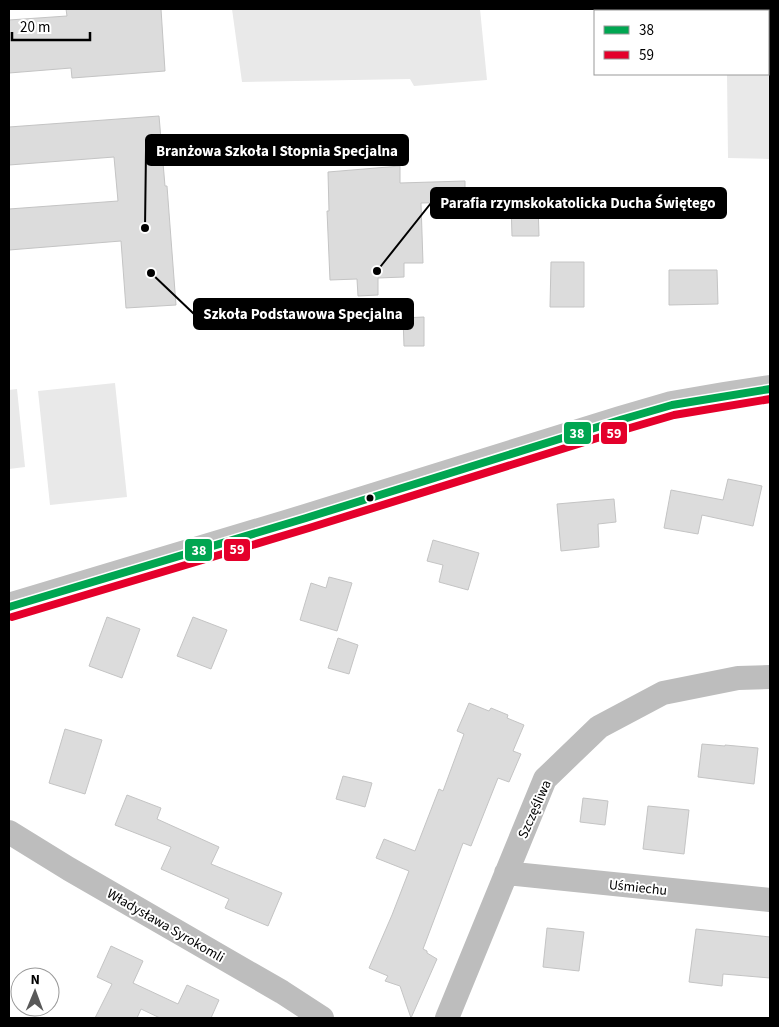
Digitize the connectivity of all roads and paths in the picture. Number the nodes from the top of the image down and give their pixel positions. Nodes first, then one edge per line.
1 (770, 389) edge
2 (9, 607) edge
3 (770, 677) edge
4 (9, 832) edge
5 (506, 873) junction
6 (770, 900) edge
7 (322, 1018) edge
8 (447, 1018) edge

1 - 2 street
3 - 5 street, Szczęśliwa
4 - 7 street, Władysława Syrokomli
5 - 6 street, Uśmiechu
5 - 8 street, Szczęśliwa

